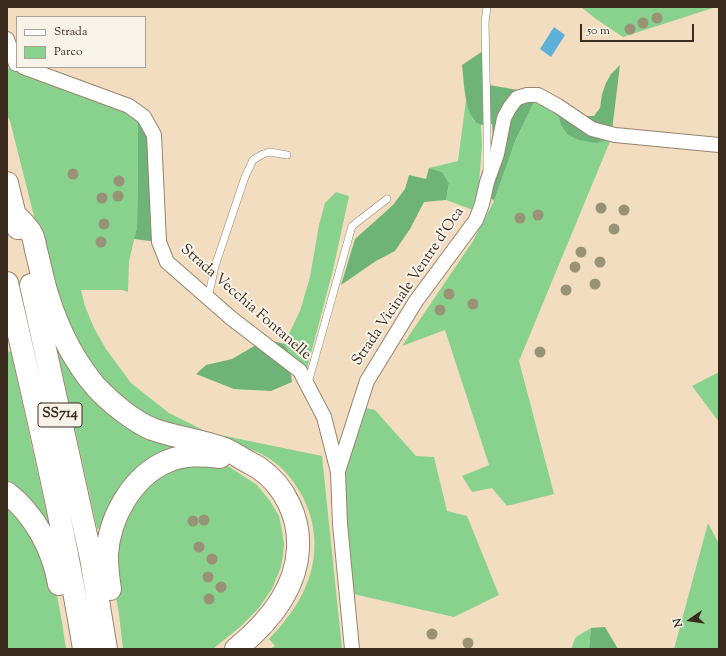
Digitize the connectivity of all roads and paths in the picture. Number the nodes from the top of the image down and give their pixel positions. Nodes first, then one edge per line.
1 (487, 7) edge
2 (7, 39) edge
3 (16, 64) edge
4 (27, 68) edge
5 (719, 145) edge
6 (288, 155) dead end
7 (487, 182) junction
8 (7, 183) edge
9 (387, 198) dead end
10 (15, 215) junction
11 (7, 283) edge
12 (208, 298) junction
13 (307, 385) junction
14 (241, 458) junction
15 (338, 472) junction
16 (7, 493) edge
17 (107, 616) junction
18 (73, 620) junction
19 (70, 649) edge
20 (84, 649) edge
21 (108, 649) edge
22 (236, 649) edge
23 (352, 649) edge

1 - 7 lane
2 - 3 street
4 - 12 street, Strada Vecchia Fontanelle
5 - 7 street, Strada Vicinale Ventre d'Oca
6 - 12 lane
7 - 15 street, Strada Vicinale Ventre d'Oca
8 - 10 highway, SS714
9 - 13 lane
10 - 14 highway
10 - 17 highway, SS714
11 - 18 highway, SS714
12 - 13 street, Strada Vecchia Fontanelle
13 - 15 street, Strada Vicinale Ventre d'Oca
14 - 17 highway
14 - 22 highway
15 - 23 street, Strada Vicinale Ventre d'Oca
16 - 18 highway
17 - 21 highway
18 - 19 highway
18 - 20 highway, SS714

